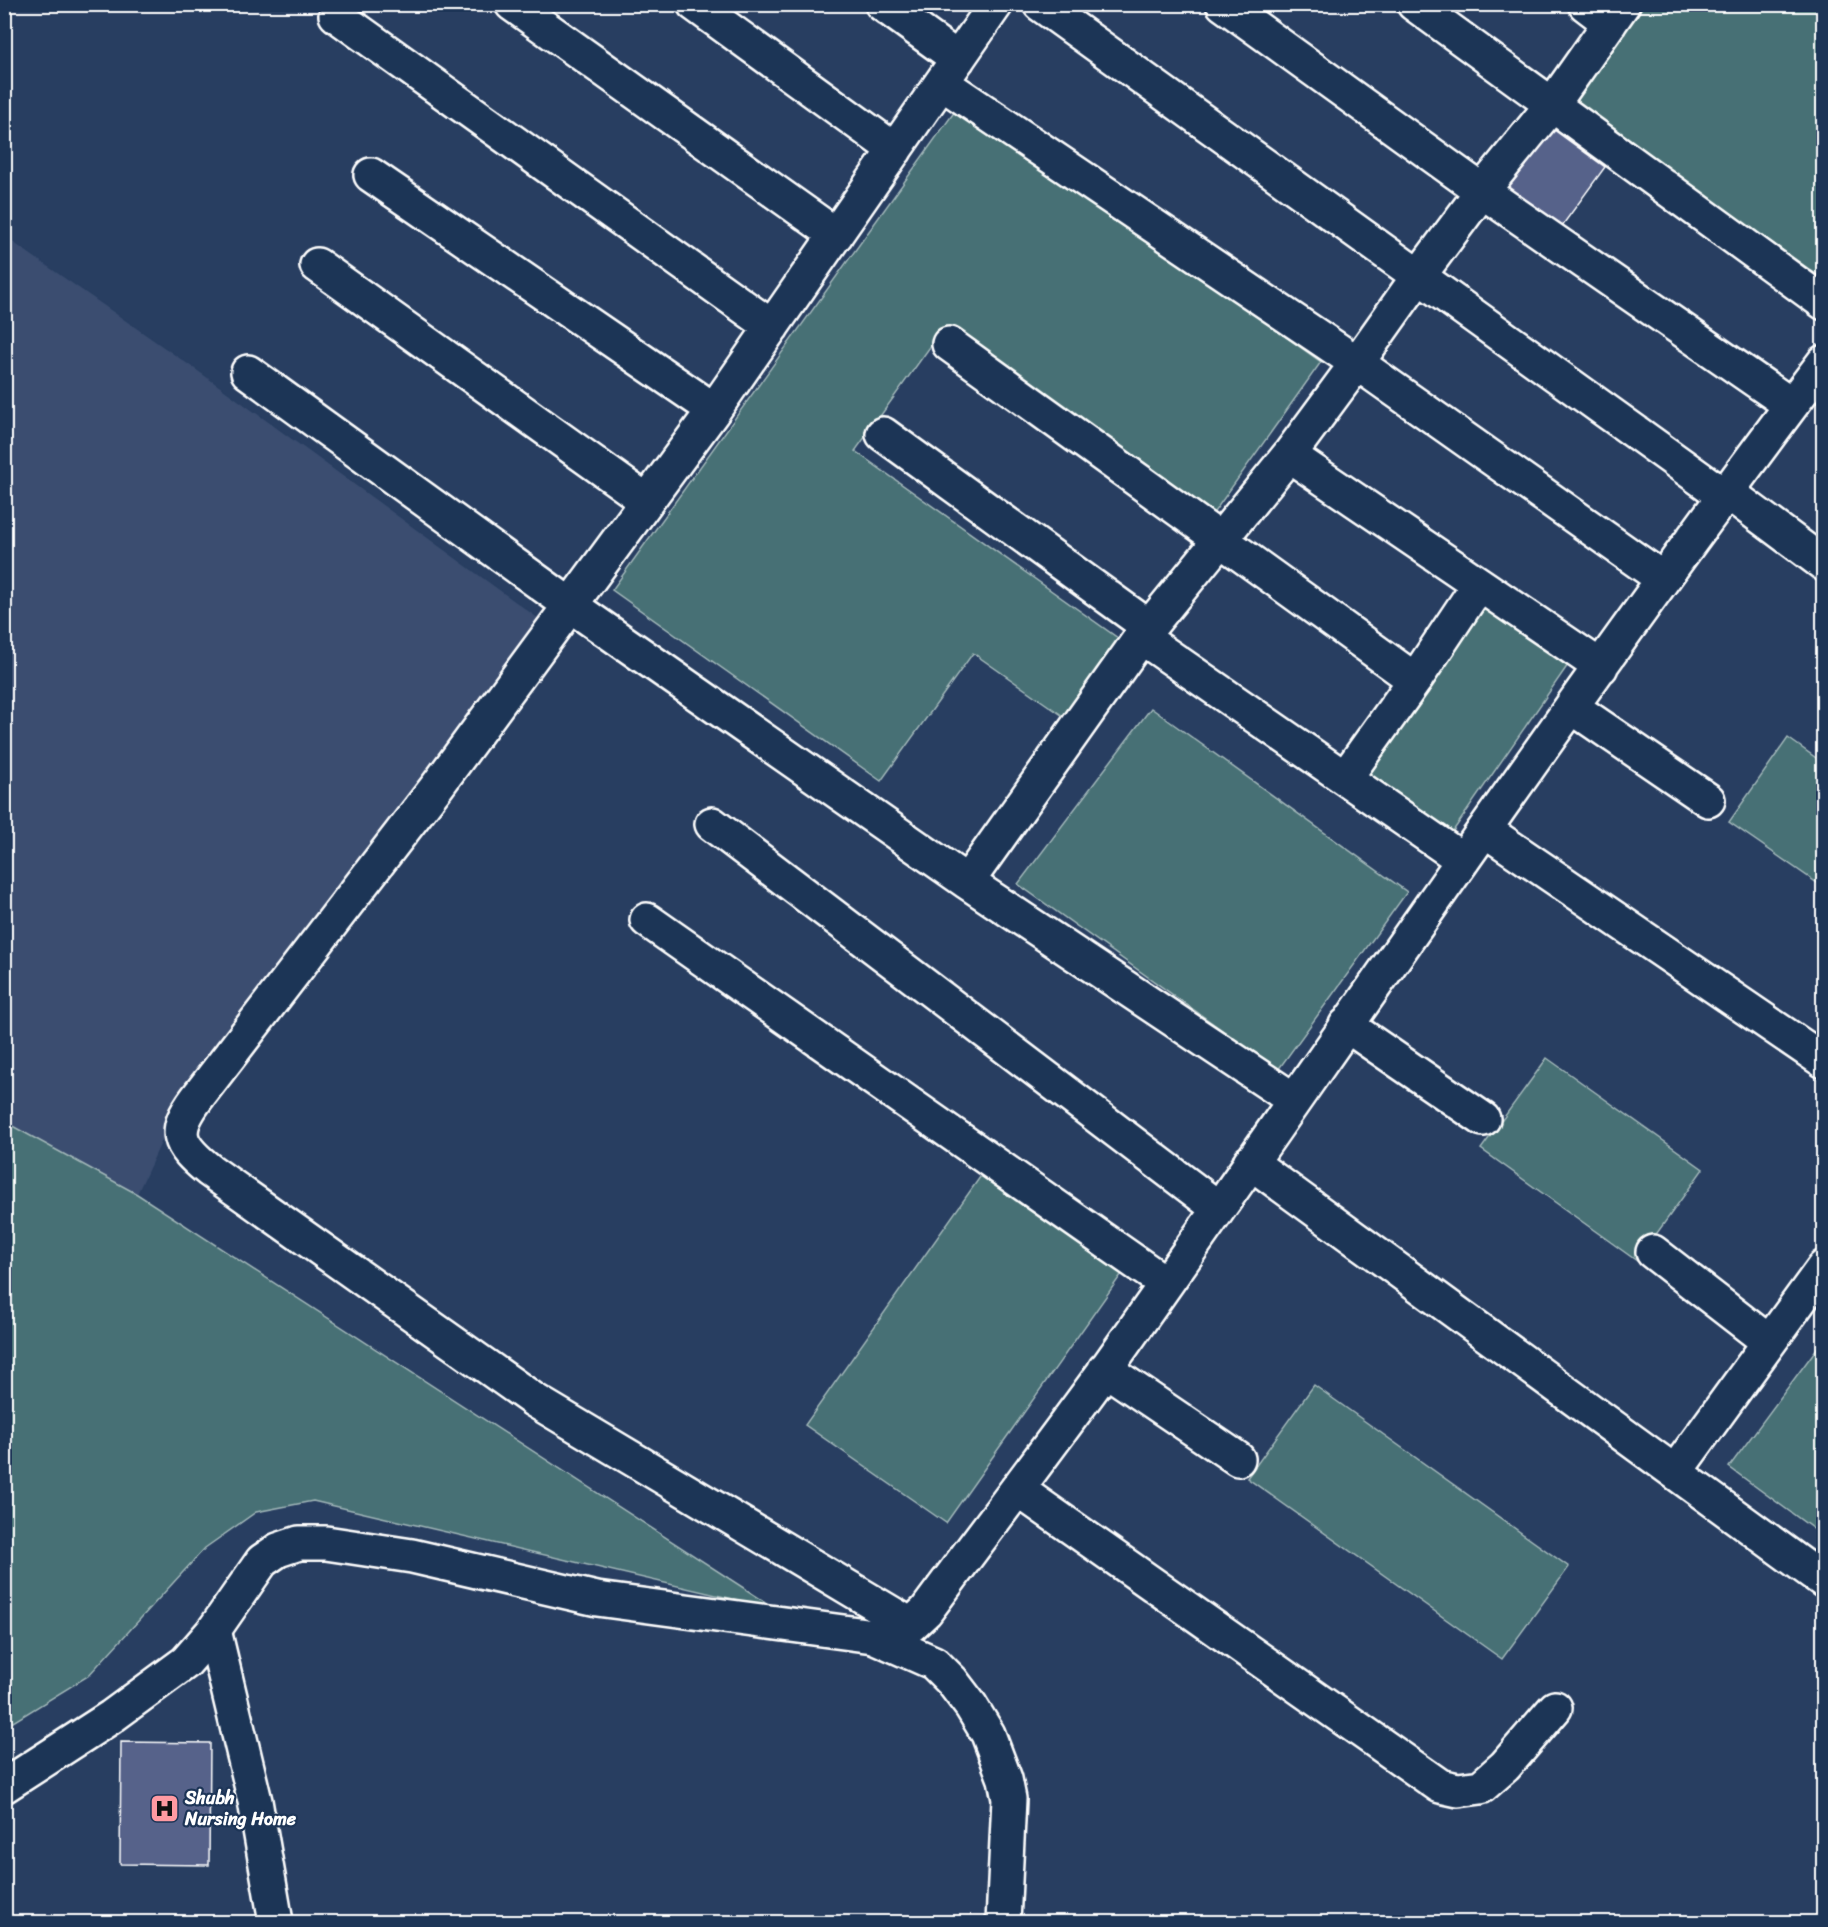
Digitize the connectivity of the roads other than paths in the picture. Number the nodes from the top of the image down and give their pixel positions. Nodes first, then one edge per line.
1 (512, 4) edge
2 (694, 4) edge
3 (882, 4) edge
4 (996, 4) edge
5 (1040, 4) edge
6 (1223, 4) edge
7 (1414, 4) edge
8 (1606, 11) edge
9 (336, 15) dead end
10 (950, 71) junction
11 (1552, 105) junction
12 (896, 150) junction
13 (371, 176) dead end
14 (1482, 191) junction
15 (836, 235) junction
16 (317, 265) dead end
17 (1418, 277) junction
18 (1824, 303) edge
19 (772, 327) junction
20 (949, 344) dead end
21 (1824, 362) edge
22 (1357, 363) junction
23 (248, 372) dead end
24 (1791, 405) junction
25 (714, 410) junction
26 (883, 434) dead end
27 (1289, 455) junction
28 (1725, 493) junction
29 (647, 501) junction
30 (1219, 541) junction
31 (1824, 564) edge
32 (1663, 579) junction
33 (1479, 584) junction
34 (570, 605) junction
35 (1145, 632) junction
36 (1601, 666) junction
37 (1415, 680) junction
38 (1572, 707) junction
39 (1345, 778) junction
40 (1708, 800) dead end
41 (712, 824) dead end
42 (1485, 830) junction
43 (1463, 860) junction
44 (967, 882) junction
45 (647, 920) dead end
46 (1346, 1025) junction
47 (1824, 1061) edge
48 (1294, 1100) junction
49 (1483, 1119) dead end
50 (1250, 1162) junction
51 (1218, 1208) junction
52 (1653, 1252) dead end
53 (1824, 1267) edge
54 (1165, 1283) junction
55 (1769, 1342) junction
56 (1105, 1369) junction
57 (1238, 1459) dead end
58 (1675, 1472) junction
59 (1017, 1489) junction
60 (1822, 1576) edge
61 (911, 1624) junction
62 (214, 1630) junction
63 (873, 1636) junction
64 (1554, 1708) dead end
65 (4, 1786) edge
66 (276, 1923) edge
67 (1003, 1923) edge

1 - 15 street
2 - 12 street
3 - 10 street
4 - 10 street
5 - 17 street
6 - 14 street
7 - 11 street
8 - 11 street
9 - 19 street
10 - 12 street
10 - 22 street
11 - 14 street
11 - 18 street
12 - 15 street
13 - 25 street
14 - 17 street
14 - 24 street
15 - 19 street
16 - 29 street
17 - 22 street
17 - 28 street
19 - 25 street
20 - 30 street
21 - 24 street
22 - 27 street
22 - 32 street
23 - 34 street
24 - 28 street
25 - 29 street
26 - 35 street
27 - 30 street
27 - 33 street
28 - 31 street
28 - 32 street
29 - 34 street
30 - 35 street
30 - 37 street
32 - 36 street
33 - 36 street
33 - 37 street
34 - 44 street
34 - 61 street
35 - 39 street
35 - 44 street
36 - 38 street
37 - 39 street
38 - 40 street
38 - 42 street
39 - 43 street
41 - 51 street
42 - 43 street
42 - 47 street
43 - 46 street
44 - 48 street
45 - 54 street
46 - 48 street
46 - 49 street
48 - 50 street
50 - 51 street
50 - 58 street
51 - 54 street
52 - 55 street
53 - 55 street
54 - 56 street
55 - 58 street
56 - 57 street
56 - 59 street
58 - 60 street
59 - 61 street
59 - 64 street
61 - 63 street
62 - 63 street
62 - 65 street
62 - 66 street
63 - 67 street

